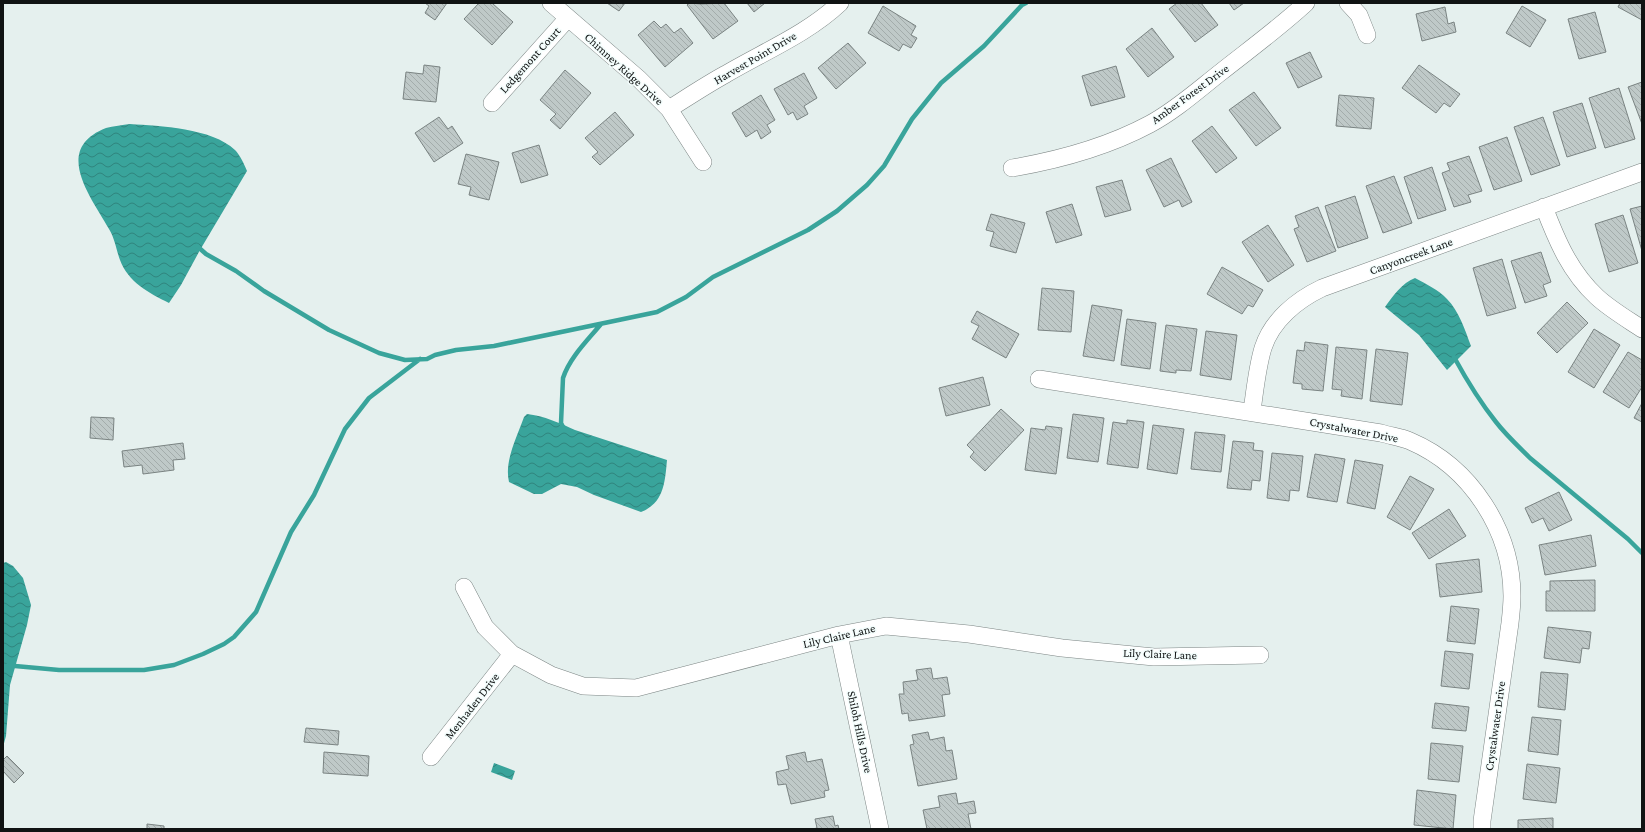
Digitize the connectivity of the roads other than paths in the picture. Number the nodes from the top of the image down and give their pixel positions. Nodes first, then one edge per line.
1 (551, 3) edge
2 (840, 3) edge
3 (1306, 3) edge
4 (1348, 3) edge
5 (568, 18) junction
6 (1367, 35) dead end
7 (492, 103) dead end
8 (669, 109) junction
9 (702, 162) dead end
10 (1012, 168) dead end
11 (1642, 172) edge
12 (1544, 207) junction
13 (1642, 329) edge
14 (1039, 379) dead end
15 (1252, 411) junction
16 (464, 587) dead end
17 (839, 635) junction
18 (512, 654) junction
19 (1260, 656) dead end
20 (431, 757) dead end
21 (880, 829) edge
22 (1482, 829) edge

1 - 5 street, Chimney Ridge Drive
2 - 8 street, Harvest Point Drive
3 - 10 street, Amber Forest Drive
4 - 6 street
5 - 7 street, Ledgemont Court
5 - 8 street, Chimney Ridge Drive
8 - 9 street, Chimney Ridge Drive
11 - 12 street, Canyoncreek Lane
12 - 13 street
12 - 15 street, Canyoncreek Lane
14 - 15 street, Crystalwater Drive
15 - 22 street, Crystalwater Drive
16 - 18 street, Lily Claire Lane
17 - 18 street, Lily Claire Lane
17 - 19 street, Lily Claire Lane
17 - 21 street, Shiloh Hills Drive
18 - 20 street, Menhaden Drive

